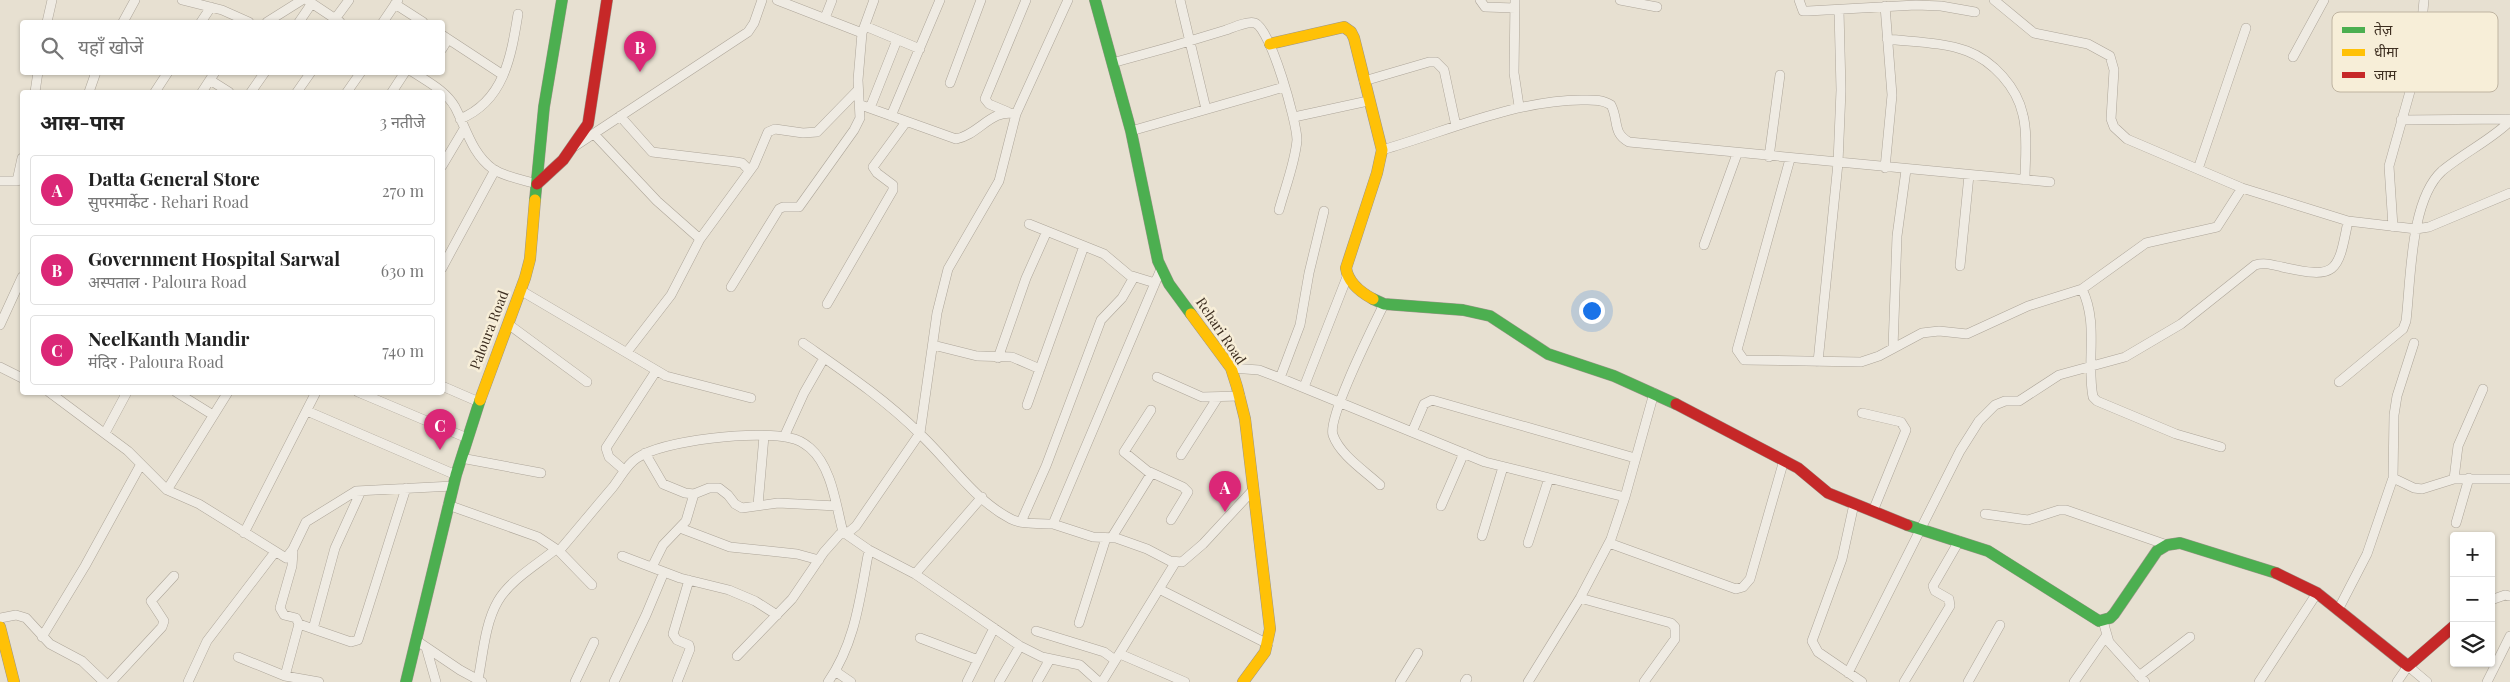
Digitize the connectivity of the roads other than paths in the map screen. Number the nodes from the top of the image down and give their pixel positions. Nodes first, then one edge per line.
1 (52, 0) edge
2 (135, 0) edge
3 (182, 0) edge
4 (302, 0) edge
5 (349, 0) edge
6 (562, 0) edge
7 (607, 0) edge
8 (762, 0) edge
9 (777, 0) edge
10 (832, 0) edge
11 (874, 0) edge
12 (940, 0) edge
13 (981, 0) edge
14 (1026, 0) edge
15 (1068, 0) edge
16 (1095, 0) edge
17 (1180, 0) edge
18 (1480, 0) edge
19 (1620, 0) edge
20 (1799, 0) edge
21 (1951, 0) edge
22 (1994, 0) edge
23 (2324, 0) edge
24 (309, 2) edge
25 (397, 2) edge
26 (787, 2) edge
27 (1515, 4) edge
28 (1851, 4) edge
29 (1885, 6) junction
30 (1941, 6) junction
31 (211, 7) junction
32 (1657, 8) dead end
33 (1838, 10) junction
34 (1974, 12) dead end
35 (518, 14) dead end
36 (825, 18) junction
37 (48, 20) edge
38 (124, 20) edge
39 (202, 20) edge
40 (244, 20) edge
41 (270, 20) edge
42 (299, 20) edge
43 (336, 20) edge
44 (338, 20) edge
45 (384, 20) edge
46 (420, 20) edge
47 (2246, 28) dead end
48 (863, 30) junction
49 (446, 37) edge
50 (1888, 39) junction
51 (897, 40) junction
52 (1190, 42) junction
53 (1270, 44) junction
54 (920, 49) junction
55 (2293, 57) dead end
56 (1112, 63) junction
57 (37, 75) edge
58 (95, 75) edge
59 (166, 75) edge
60 (263, 75) edge
61 (308, 75) edge
62 (359, 75) edge
63 (403, 75) edge
64 (503, 75) junction
65 (1780, 75) dead end
66 (212, 76) edge
67 (426, 76) edge
68 (1364, 81) junction
69 (950, 83) dead end
70 (1284, 87) junction
71 (433, 89) edge
72 (34, 90) edge
73 (90, 90) edge
74 (156, 90) edge
75 (203, 90) edge
76 (227, 90) edge
77 (252, 90) edge
78 (298, 90) edge
79 (349, 90) edge
80 (393, 90) edge
81 (858, 90) junction
82 (2409, 92) edge
83 (445, 95) edge
84 (1368, 100) junction
85 (861, 105) junction
86 (1519, 106) junction
87 (870, 108) junction
88 (1206, 108) junction
89 (1012, 113) junction
90 (620, 116) junction
91 (891, 116) junction
92 (1294, 117) junction
93 (460, 119) junction
94 (2401, 120) junction
95 (2510, 120) edge
96 (906, 122) junction
97 (1456, 126) junction
98 (464, 130) junction
99 (1131, 131) junction
100 (594, 134) junction
101 (574, 147) junction
102 (1382, 150) junction
103 (1737, 154) junction
104 (1769, 157) junction
105 (1790, 159) junction
106 (445, 161) edge
107 (1838, 163) junction
108 (20, 167) edge
109 (1885, 168) junction
110 (495, 170) junction
111 (749, 170) junction
112 (1906, 170) junction
113 (2198, 170) junction
114 (1969, 175) junction
115 (2025, 180) junction
116 (0, 181) edge
117 (2050, 182) dead end
118 (538, 184) junction
119 (2242, 188) junction
120 (2510, 193) edge
121 (1279, 210) dead end
122 (1324, 211) dead end
123 (2348, 221) junction
124 (1029, 224) dead end
125 (2393, 227) junction
126 (2416, 229) junction
127 (1047, 231) junction
128 (700, 239) junction
129 (1704, 245) dead end
130 (1084, 246) junction
131 (445, 262) edge
132 (1960, 266) dead end
133 (1161, 269) junction
134 (1134, 277) junction
135 (1348, 277) junction
136 (20, 281) edge
137 (1155, 283) junction
138 (731, 287) dead end
139 (2082, 289) junction
140 (520, 290) junction
141 (827, 304) dead end
142 (1384, 304) junction
143 (508, 324) junction
144 (0, 325) edge
145 (803, 343) dead end
146 (2414, 344) dead end
147 (933, 345) junction
148 (1893, 348) junction
149 (627, 352) junction
150 (824, 358) junction
151 (998, 358) junction
152 (1818, 362) junction
153 (2092, 364) junction
154 (0, 367) edge
155 (1231, 368) junction
156 (1040, 369) junction
157 (656, 371) junction
158 (20, 377) edge
159 (1157, 378) dead end
160 (1280, 378) junction
161 (587, 382) dead end
162 (2339, 382) dead end
163 (445, 387) edge
164 (1304, 387) junction
165 (2483, 388) dead end
166 (1654, 393) junction
167 (53, 395) edge
168 (125, 395) edge
169 (181, 395) edge
170 (226, 395) edge
171 (315, 395) edge
172 (365, 395) edge
173 (1240, 396) junction
174 (1218, 397) junction
175 (751, 398) dead end
176 (479, 402) junction
177 (1340, 402) junction
178 (1027, 405) dead end
179 (1151, 410) dead end
180 (308, 411) junction
181 (1862, 413) dead end
182 (213, 415) junction
183 (1412, 432) junction
184 (105, 433) junction
185 (920, 433) junction
186 (764, 436) junction
187 (784, 436) junction
188 (467, 438) junction
189 (2221, 447) dead end
190 (645, 452) junction
191 (1464, 453) junction
192 (1181, 455) dead end
193 (461, 458) junction
194 (1635, 458) junction
195 (1784, 460) junction
196 (141, 464) junction
197 (1503, 467) junction
198 (624, 470) junction
199 (1150, 472) junction
200 (541, 473) dead end
201 (1549, 478) junction
202 (2392, 478) junction
203 (2469, 478) junction
204 (2454, 479) junction
205 (454, 480) junction
206 (2510, 480) edge
207 (1380, 486) dead end
208 (406, 488) junction
209 (167, 490) junction
210 (1252, 490) junction
211 (361, 491) junction
212 (694, 494) junction
213 (982, 497) junction
214 (1625, 497) junction
215 (1854, 504) junction
216 (448, 505) junction
217 (758, 505) junction
218 (837, 506) junction
219 (1441, 506) dead end
220 (1873, 511) junction
221 (1985, 514) dead end
222 (1171, 520) dead end
223 (1021, 522) junction
224 (2456, 523) dead end
225 (1053, 524) junction
226 (680, 528) junction
227 (1921, 531) junction
228 (843, 532) junction
229 (244, 533) junction
230 (1482, 536) dead end
231 (1109, 538) junction
232 (1959, 541) junction
233 (1528, 543) dead end
234 (1609, 543) junction
235 (2167, 545) junction
236 (293, 549) junction
237 (557, 550) junction
238 (869, 550) junction
239 (275, 552) junction
240 (622, 556) dead end
241 (819, 560) junction
242 (1176, 563) junction
243 (652, 567) junction
244 (664, 572) junction
245 (915, 574) junction
246 (174, 576) dead end
247 (689, 580) junction
248 (592, 585) dead end
249 (1159, 589) junction
250 (2317, 593) junction
251 (2508, 594) edge
252 (1580, 598) junction
253 (2495, 599) edge
254 (2338, 610) junction
255 (777, 615) junction
256 (0, 618) edge
257 (2103, 621) junction
258 (1079, 623) dead end
259 (299, 624) junction
260 (2000, 625) dead end
261 (0, 627) edge
262 (994, 628) junction
263 (313, 629) junction
264 (2450, 629) edge
265 (1036, 631) dead end
266 (2106, 636) junction
267 (2510, 636) edge
268 (42, 637) junction
269 (2190, 637) dead end
270 (920, 638) dead end
271 (594, 642) dead end
272 (421, 644) junction
273 (1268, 644) junction
274 (1020, 646) junction
275 (3, 650) edge
276 (1418, 653) dead end
277 (737, 656) dead end
278 (1118, 657) junction
279 (238, 658) dead end
280 (1050, 659) junction
281 (978, 660) junction
282 (2408, 666) junction
283 (836, 671) junction
284 (1848, 673) junction
285 (285, 676) junction
286 (2142, 679) edge
287 (480, 681) edge
288 (1858, 681) edge
289 (14, 682) edge
290 (104, 682) edge
291 (111, 682) edge
292 (188, 682) edge
293 (318, 682) edge
294 (406, 682) edge
295 (436, 682) edge
296 (575, 682) edge
297 (614, 682) edge
298 (678, 682) edge
299 (828, 682) edge
300 (850, 682) edge
301 (967, 682) edge
302 (999, 682) edge
303 (1037, 682) edge
304 (1101, 682) edge
305 (1185, 682) edge
306 (1243, 682) edge
307 (1400, 682) edge
308 (1528, 682) edge
309 (1644, 682) edge
310 (1904, 682) edge
311 (1968, 682) edge
312 (2074, 682) edge
313 (2259, 682) edge
314 (2397, 682) edge
315 (2427, 682) edge
316 (2487, 682) edge

1 - 37 street
2 - 38 street
3 - 31 street
4 - 41 street
5 - 44 street
6 - 118 main road, Paloura Road
7 - 101 main road
8 - 90 street
9 - 26 street
10 - 36 street
11 - 48 street
12 - 54 street
13 - 69 street
14 - 89 street
15 - 89 street
16 - 56 main road, Rehari Road
17 - 52 street
18 - 27 street
19 - 32 street
20 - 33 street
21 - 30 street
22 - 113 street
23 - 55 street
24 - 42 street
24 - 43 street
25 - 45 street
25 - 46 street
26 - 36 street
27 - 86 street
28 - 29 street
28 - 33 street
29 - 30 street
29 - 50 street
30 - 34 street
31 - 39 street
31 - 40 street
33 - 107 street
35 - 64 street
36 - 48 street
47 - 113 street
48 - 51 street
48 - 81 street
49 - 64 street
50 - 109 street
50 - 115 street
51 - 54 street
51 - 87 street
52 - 53 street
52 - 56 street
52 - 88 street
53 - 68 main road
53 - 70 street
54 - 91 street
56 - 99 main road, Rehari Road
57 - 72 street
58 - 73 street
59 - 74 street
60 - 77 street
61 - 78 street
62 - 79 street
63 - 80 street
64 - 93 street
65 - 104 street
66 - 75 street
66 - 76 street
67 - 71 street
68 - 84 main road
68 - 97 street
70 - 88 street
70 - 92 street
81 - 85 street
81 - 111 street
82 - 94 street
83 - 93 street
84 - 92 street
84 - 102 main road
85 - 87 street
85 - 138 street
86 - 97 street
86 - 103 street
87 - 91 street
88 - 99 street
89 - 96 street
89 - 147 street
90 - 100 street
90 - 111 street
91 - 96 street
92 - 121 street
93 - 98 street
94 - 95 street
94 - 125 street
95 - 126 street
96 - 141 street
97 - 102 street
98 - 106 street
98 - 110 street
99 - 133 main road, Rehari Road
100 - 101 street
100 - 128 street
101 - 118 main road
102 - 135 main road
103 - 104 street
103 - 129 street
104 - 105 street
105 - 107 street
105 - 152 street
107 - 109 street
107 - 152 street
108 - 116 street
109 - 112 street
110 - 118 street
110 - 131 street
111 - 128 street
112 - 114 street
112 - 148 street
113 - 119 street
114 - 115 street
114 - 132 street
115 - 117 street
118 - 140 main road, Paloura Road
119 - 123 street
119 - 139 street
120 - 126 street
122 - 160 street
123 - 125 street
123 - 153 street
124 - 127 street
125 - 126 street
126 - 162 street
127 - 130 street
127 - 151 street
128 - 149 street
130 - 134 street
130 - 156 street
133 - 137 street
133 - 155 main road, Rehari Road
134 - 137 street
134 - 223 street
135 - 142 main road
135 - 164 street
136 - 144 street
137 - 225 street
139 - 148 street
139 - 153 street
140 - 143 main road, Paloura Road
140 - 149 street
142 - 166 main road
142 - 177 street
143 - 161 street
143 - 176 main road, Paloura Road
145 - 150 street
146 - 202 street
147 - 151 street
147 - 185 street
148 - 152 street
149 - 157 street
150 - 185 street
150 - 187 street
151 - 156 street
153 - 189 street
153 - 227 street
154 - 158 street
155 - 160 street
155 - 173 main road, Rehari Road
156 - 178 street
157 - 175 street
157 - 198 street
159 - 174 street
160 - 164 street
163 - 176 street
164 - 177 street
165 - 204 street
166 - 194 street
166 - 195 main road
167 - 184 street
168 - 184 street
169 - 182 street
170 - 182 street
171 - 180 street
172 - 188 street
173 - 174 street
173 - 210 main road, Rehari Road
174 - 192 street
176 - 188 main road, Paloura Road
177 - 183 street
177 - 207 street
179 - 199 street
180 - 205 street
180 - 229 street
181 - 220 street
182 - 209 street
183 - 191 street
183 - 194 street
184 - 196 street
185 - 213 street
185 - 228 street
186 - 187 street
186 - 190 street
186 - 217 street
187 - 218 street
188 - 193 main road, Paloura Road
190 - 198 street
190 - 212 street
191 - 197 street
191 - 219 street
193 - 200 street
193 - 205 main road, Paloura Road
194 - 214 street
195 - 215 main road
195 - 234 street
196 - 209 street
196 - 268 street
197 - 201 street
197 - 230 street
198 - 237 street
199 - 222 street
199 - 231 street
201 - 214 street
201 - 233 street
202 - 204 street
202 - 254 street
203 - 204 street
203 - 206 street
203 - 224 street
205 - 208 street
205 - 216 main road, Paloura Road
208 - 211 street
208 - 263 street
209 - 229 street
210 - 242 street
210 - 273 main road, Rehari Road
211 - 236 street
211 - 263 street
212 - 217 street
212 - 226 street
213 - 223 street
213 - 245 street
214 - 234 street
215 - 220 main road
215 - 284 street
216 - 237 street
216 - 272 main road, Paloura Road
217 - 218 street
218 - 228 street
220 - 227 main road
221 - 235 street
223 - 225 street
225 - 231 street
226 - 241 street
226 - 243 street
227 - 232 main road
227 - 284 street
228 - 238 street
228 - 241 street
229 - 239 street
231 - 242 street
231 - 258 street
232 - 257 main road
232 - 310 street
234 - 252 street
235 - 250 main road
235 - 257 main road
236 - 239 street
236 - 259 street
237 - 248 street
237 - 287 street
238 - 245 street
238 - 283 street
239 - 292 street
240 - 243 street
241 - 255 street
242 - 249 street
243 - 244 street
244 - 247 street
244 - 297 street
245 - 262 street
246 - 291 street
247 - 255 street
247 - 298 street
249 - 273 street
249 - 278 street
250 - 254 main road
250 - 313 street
251 - 253 street
252 - 308 street
252 - 309 street
254 - 282 main road
255 - 277 street
256 - 268 street
257 - 266 street
259 - 263 street
259 - 285 street
260 - 311 street
261 - 275 main road
262 - 274 street
262 - 281 street
264 - 282 main road
265 - 278 street
266 - 286 street
266 - 312 street
267 - 316 street
268 - 290 street
269 - 286 street
270 - 281 street
271 - 296 street
272 - 287 street
272 - 294 main road, Paloura Road
272 - 295 street
273 - 306 main road, Rehari Road
274 - 280 street
274 - 302 street
275 - 289 main road
276 - 307 street
278 - 304 street
278 - 305 street
279 - 285 street
280 - 303 street
280 - 304 street
281 - 301 street
282 - 314 street
282 - 315 street
283 - 299 street
283 - 300 street
284 - 288 street
285 - 293 street

